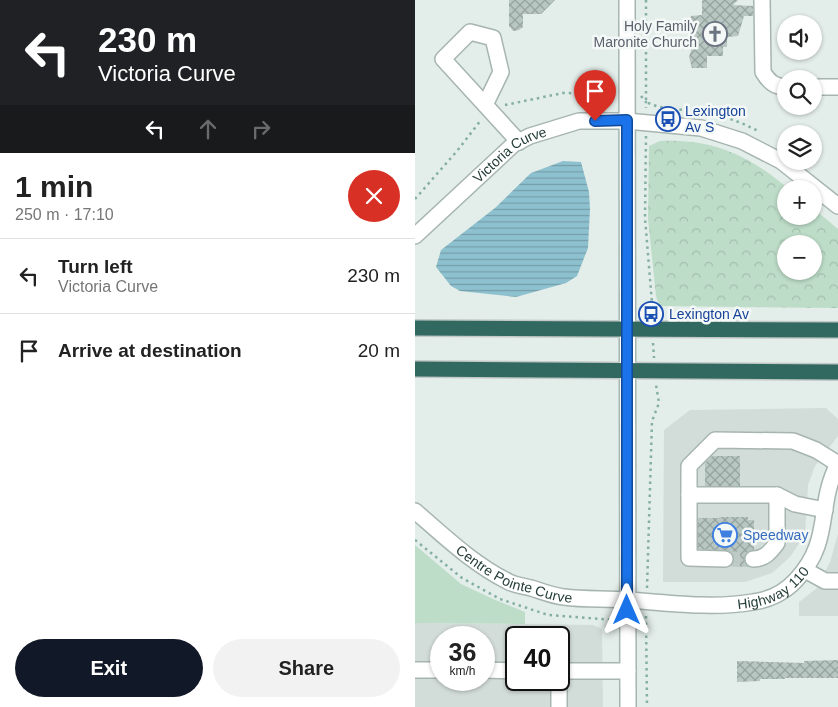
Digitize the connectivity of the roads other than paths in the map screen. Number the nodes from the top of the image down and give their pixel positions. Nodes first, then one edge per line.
1 (627, 0) edge
2 (762, 0) edge
3 (777, 86) edge
4 (822, 87) edge
5 (838, 87) edge
6 (485, 105) junction
7 (627, 120) junction
8 (519, 142) junction
9 (838, 206) edge
10 (415, 236) edge
11 (415, 328) edge
12 (627, 329) junction
13 (838, 330) edge
14 (415, 369) edge
15 (628, 370) junction
16 (838, 372) edge
17 (838, 464) edge
18 (689, 495) junction
19 (777, 496) junction
20 (825, 510) junction
21 (415, 511) edge
22 (725, 559) tunnel mouth
23 (753, 559) tunnel mouth
24 (805, 570) junction
25 (838, 581) edge
26 (628, 600) junction
27 (415, 670) edge
28 (430, 670) edge
29 (570, 671) edge
30 (628, 671) junction
31 (559, 691) edge
32 (559, 707) edge
33 (628, 707) edge

1 - 7 street
2 - 3 street
4 - 5 street
6 - 6 street
6 - 8 street
7 - 8 street, Victoria Curve
7 - 9 street, Victoria Curve
7 - 12 street
8 - 10 street, Victoria Curve
11 - 12 highway
12 - 13 highway
12 - 15 street
14 - 15 highway
15 - 16 highway
15 - 26 street
17 - 18 street
17 - 20 street, Highway 110
18 - 19 street
18 - 22 street
19 - 20 street
19 - 23 street
20 - 24 street, Highway 110
21 - 26 street, Centre Pointe Curve
24 - 25 street
24 - 26 street, Highway 110
26 - 30 street
27 - 28 street
29 - 30 street
30 - 33 street
31 - 32 street

